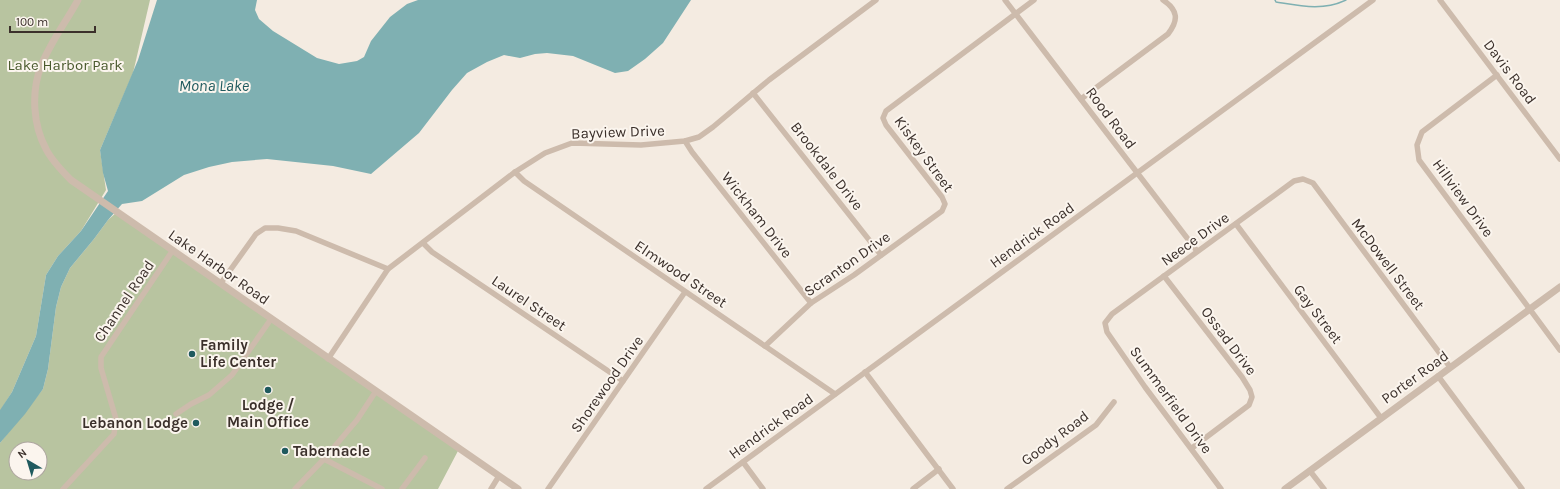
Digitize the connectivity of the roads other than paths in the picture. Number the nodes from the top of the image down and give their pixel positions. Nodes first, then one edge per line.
1 (78, 0) edge
2 (876, 0) edge
3 (1005, 0) edge
4 (1034, 0) edge
5 (1163, 0) edge
6 (1373, 0) edge
7 (1440, 0) edge
8 (1016, 14) junction
9 (1497, 75) junction
10 (753, 93) junction
11 (1081, 99) junction
12 (685, 141) junction
13 (1560, 159) edge
14 (516, 172) junction
15 (1137, 173) junction
16 (1303, 179) joint
17 (945, 204) joint
18 (1236, 224) junction
19 (423, 243) junction
20 (173, 250) junction
21 (1197, 251) junction
22 (881, 255) junction
23 (388, 269) junction
24 (1164, 276) junction
25 (221, 283) junction
26 (1560, 287) edge
27 (685, 292) junction
28 (811, 304) junction
29 (1530, 310) junction
30 (271, 319) junction
31 (1105, 323) joint
32 (764, 346) junction
33 (1560, 350) edge
34 (328, 359) junction
35 (1450, 367) junction
36 (865, 372) junction
37 (1438, 376) junction
38 (623, 381) junction
39 (376, 391) junction
40 (835, 394) junction
41 (1114, 402) dead end
42 (176, 414) dead end
43 (1381, 418) junction
44 (1192, 448) junction
45 (425, 458) dead end
46 (324, 459) junction
47 (743, 462) junction
48 (939, 469) junction
49 (1310, 471) junction
50 (499, 476) junction
51 (63, 489) edge
52 (295, 489) edge
53 (382, 489) edge
54 (402, 489) edge
55 (491, 489) edge
56 (518, 489) edge
57 (548, 489) edge
58 (706, 489) edge
59 (763, 489) edge
60 (913, 489) edge
61 (952, 489) edge
62 (1007, 489) edge
63 (1221, 489) edge
64 (1285, 489) edge
65 (1324, 489) edge
66 (1522, 489) edge

1 - 20 street, Lake Harbor Road
2 - 10 street, Bayview Drive
3 - 8 street, Rood Road
4 - 8 street
5 - 11 street
6 - 15 street, Hendrick Road
7 - 9 street, Davis Road
8 - 11 street, Rood Road
8 - 17 street, Kiskey Street
9 - 13 street, Davis Road
9 - 29 street, Hillview Drive
10 - 12 street, Bayview Drive
10 - 22 street, Brookdale Drive
11 - 15 street, Rood Road
12 - 14 street, Bayview Drive
12 - 28 street, Wickham Drive
14 - 19 street, Bayview Drive
14 - 27 street, Elmwood Street
15 - 21 street, Rood Road
15 - 36 street, Hendrick Road
16 - 18 street, Neece Drive
16 - 35 street, McDowell Street
17 - 22 street, Scranton Drive
18 - 21 street, Neece Drive
18 - 43 street, Gay Street
19 - 23 street, Bayview Drive
19 - 38 street, Laurel Street
20 - 25 street, Lake Harbor Road
20 - 51 street, Channel Road
21 - 24 street, Neece Drive
22 - 28 street, Scranton Drive
23 - 25 street
23 - 34 street, Bayview Drive
24 - 31 street, Neece Drive
24 - 44 street, Ossad Drive
25 - 30 street, Lake Harbor Road
26 - 29 street, Porter Road
27 - 32 street, Elmwood Street
27 - 38 street, Shorewood Drive
28 - 32 street, Scranton Drive
29 - 33 street, Hillview Drive
29 - 35 street, Porter Road
30 - 34 street, Lake Harbor Road
30 - 42 street
31 - 44 street, Summerfield Drive
32 - 40 street, Elmwood Street
34 - 39 street, Lake Harbor Road
35 - 37 street, Porter Road
36 - 40 street, Hendrick Road
36 - 48 street
37 - 43 street, Porter Road
37 - 66 street
38 - 57 street, Shorewood Drive
39 - 46 street
39 - 50 street, Lake Harbor Road
40 - 47 street, Hendrick Road
41 - 62 street, Goody Road
43 - 49 street, Porter Road
44 - 63 street, Summerfield Drive
45 - 54 street
46 - 52 street
46 - 53 street
47 - 58 street, Hendrick Road
47 - 59 street
48 - 60 street
48 - 61 street
49 - 64 street, Porter Road
49 - 65 street
50 - 55 street
50 - 56 street, Lake Harbor Road

